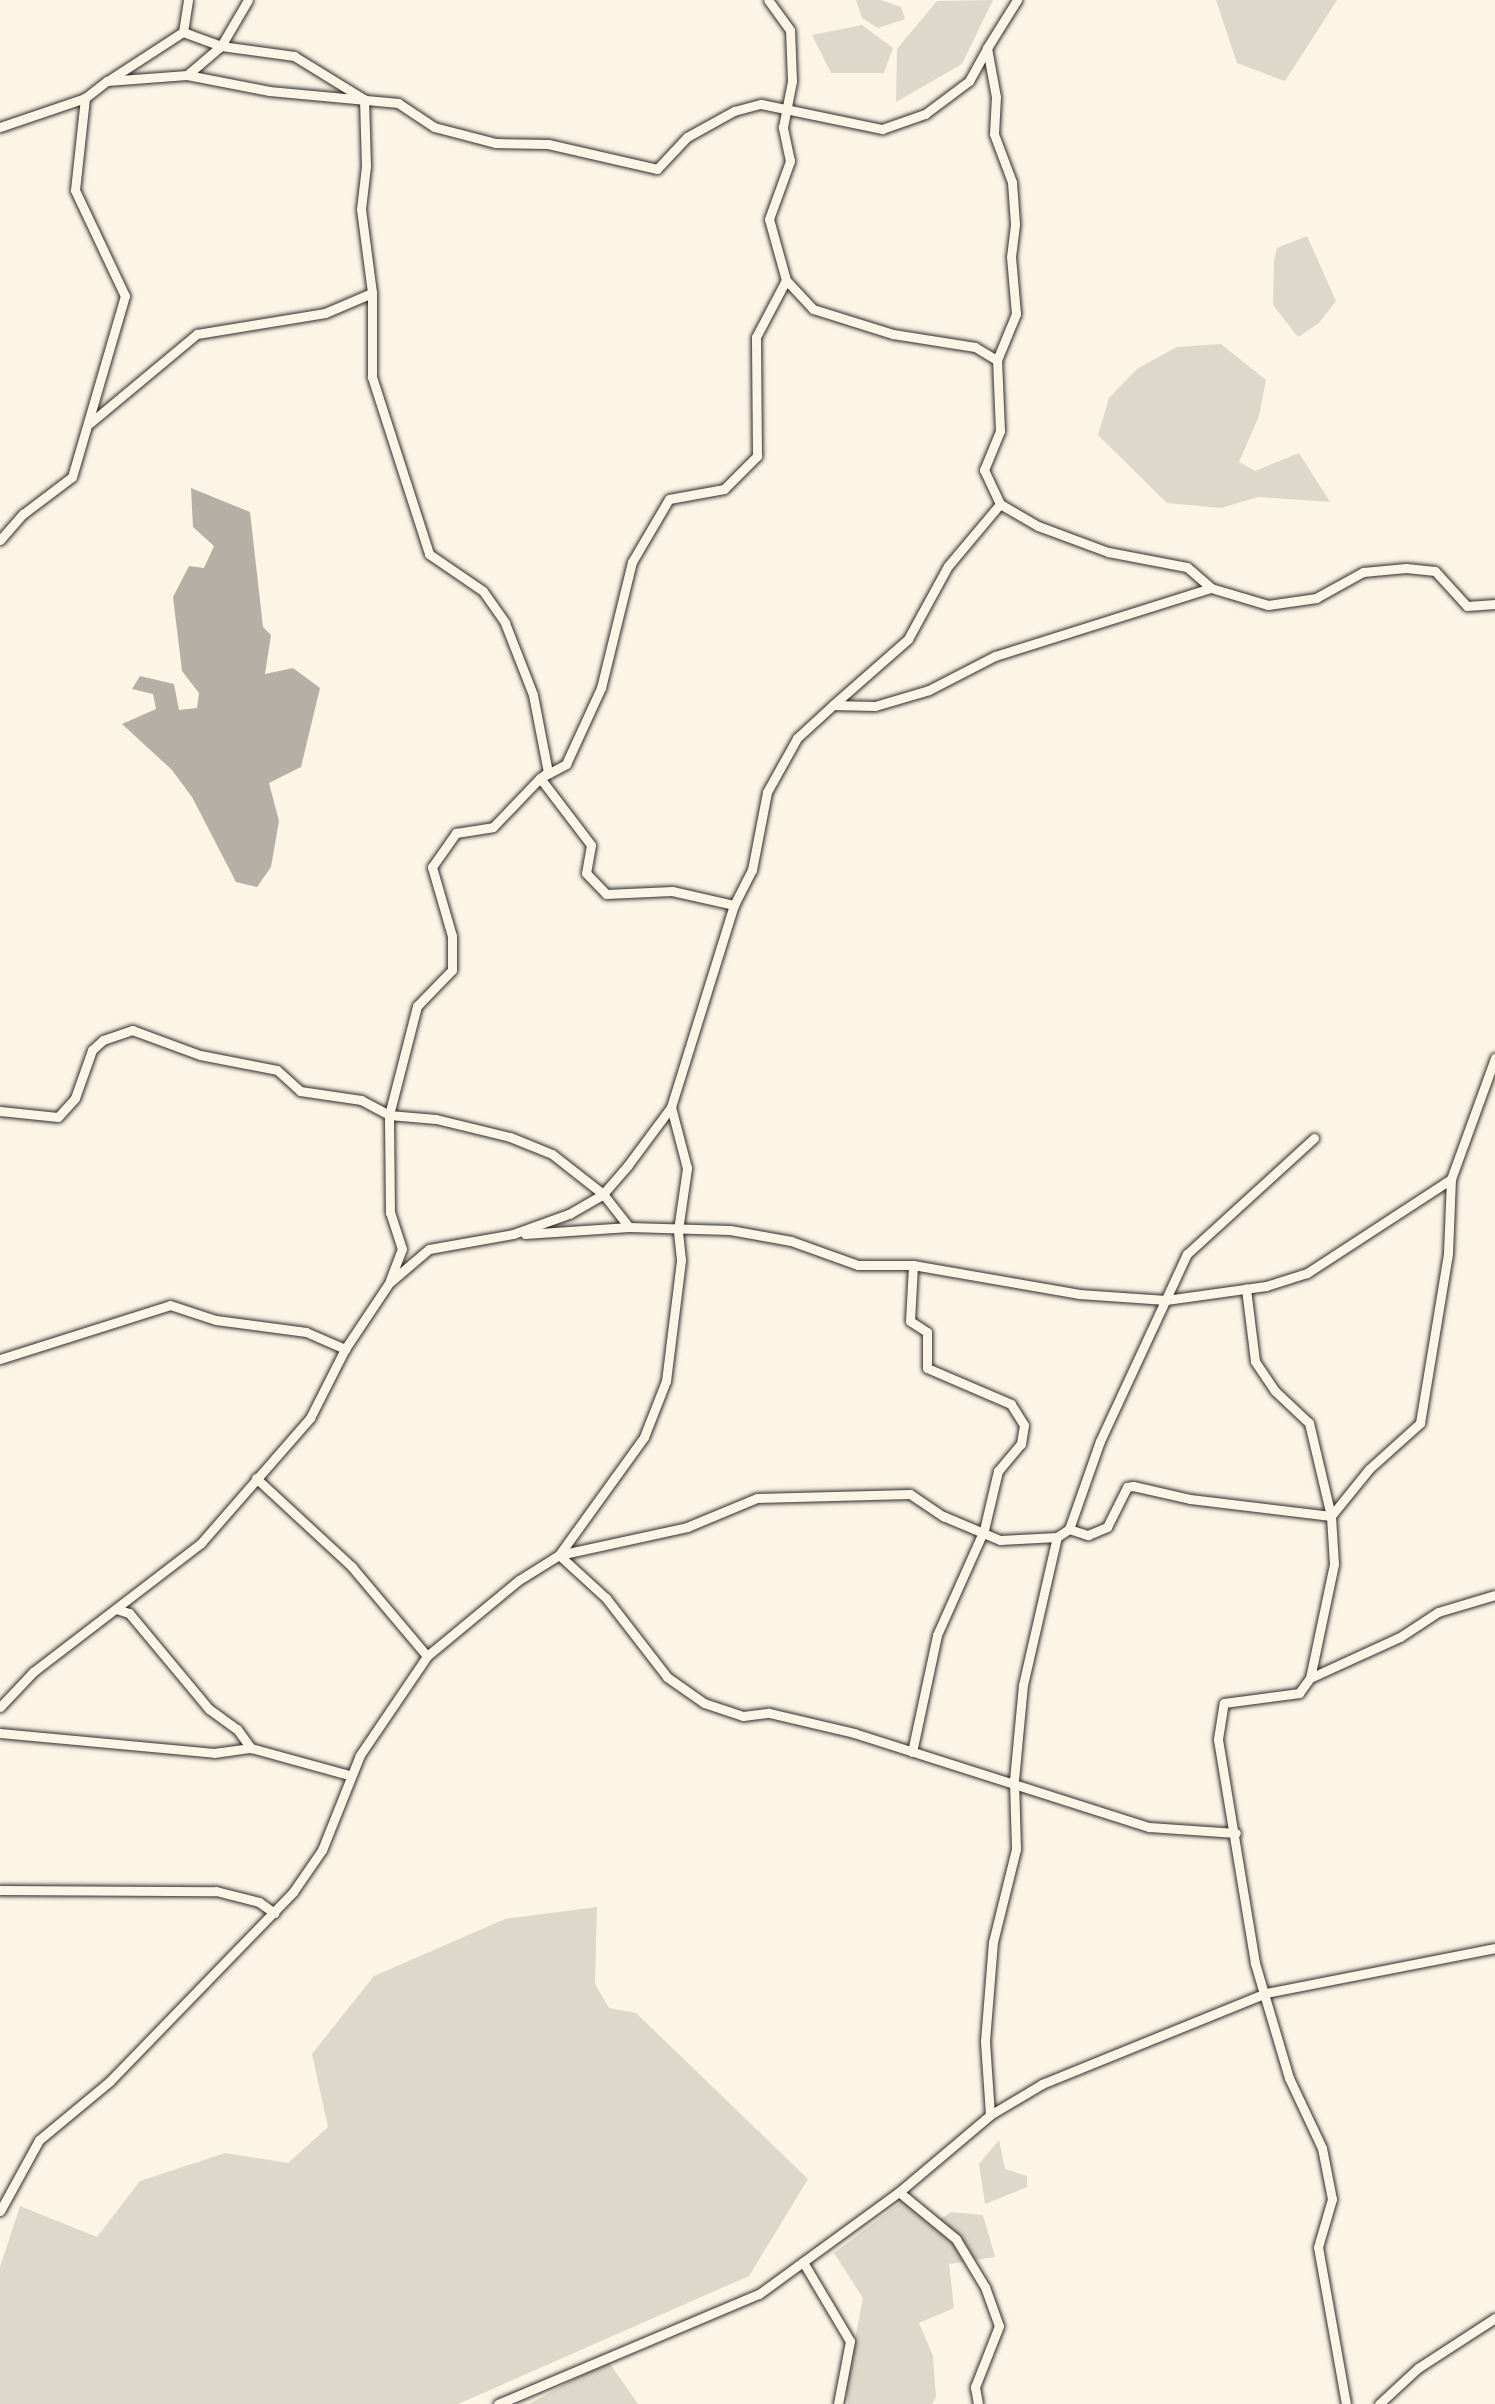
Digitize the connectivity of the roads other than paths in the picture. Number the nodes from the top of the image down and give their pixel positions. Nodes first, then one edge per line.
1 (188, 0) edge
2 (248, 0) edge
3 (768, 0) edge
4 (1017, 0) edge
5 (183, 32) junction
6 (221, 46) junction
7 (987, 48) junction
8 (187, 75) junction
9 (107, 81) junction
10 (85, 98) junction
11 (364, 99) junction
12 (783, 106) junction
13 (0, 127) edge
14 (786, 280) junction
15 (372, 293) junction
16 (997, 360) junction
17 (88, 425) junction
18 (1000, 504) junction
19 (0, 540) edge
20 (1211, 588) junction
21 (1495, 604) edge
22 (833, 705) junction
23 (540, 778) junction
24 (734, 905) junction
25 (1495, 1058) edge
26 (671, 1107) junction
27 (0, 1111) edge
28 (389, 1115) junction
29 (1314, 1138) dead end
30 (1451, 1179) junction
31 (603, 1194) junction
32 (629, 1227) junction
33 (678, 1230) junction
34 (513, 1234) junction
35 (913, 1265) junction
36 (389, 1283) junction
37 (1246, 1289) junction
38 (1166, 1300) junction
39 (345, 1349) junction
40 (0, 1359) edge
41 (256, 1478) junction
42 (1331, 1516) junction
43 (1069, 1529) junction
44 (984, 1530) junction
45 (1057, 1537) junction
46 (559, 1555) junction
47 (1495, 1595) edge
48 (116, 1609) junction
49 (427, 1656) junction
50 (1310, 1678) junction
51 (0, 1707) edge
52 (0, 1733) edge
53 (251, 1748) junction
54 (912, 1752) junction
55 (349, 1775) junction
56 (1014, 1780) junction
57 (1236, 1833) junction
58 (0, 1890) edge
59 (274, 1913) junction
60 (1495, 1948) edge
61 (1266, 1993) junction
62 (990, 2115) junction
63 (899, 2192) junction
64 (0, 2211) edge
65 (803, 2262) junction
66 (1495, 2318) edge
67 (498, 2404) edge
68 (838, 2404) edge
69 (978, 2404) edge
70 (1346, 2404) edge
71 (1379, 2404) edge

1 - 5 street
2 - 6 street
3 - 12 street
4 - 7 street
5 - 6 street
5 - 9 street
6 - 8 street
6 - 11 street
7 - 12 street
7 - 16 street
8 - 9 street
8 - 11 street
9 - 10 street
10 - 13 street
10 - 17 street
11 - 12 street
11 - 15 street
12 - 14 street
14 - 16 street
14 - 23 street
15 - 17 street
15 - 23 street
16 - 18 street
17 - 19 street
18 - 20 street
18 - 22 street
20 - 21 street
20 - 22 street
22 - 24 street
23 - 24 street
23 - 28 street
24 - 26 street
25 - 30 street
26 - 31 street
26 - 33 street
27 - 28 street
28 - 31 street
28 - 36 street
29 - 38 street
30 - 37 street
30 - 42 street
31 - 32 street
31 - 34 street
32 - 33 street
32 - 34 street
33 - 35 street
33 - 46 street
34 - 36 street
35 - 38 street
35 - 44 street
36 - 39 street
37 - 38 street
37 - 42 street
38 - 43 street
39 - 40 street
39 - 41 street
41 - 48 street
41 - 49 street
42 - 43 street
42 - 50 street
43 - 45 street
44 - 45 street
44 - 46 street
44 - 54 street
45 - 56 street
46 - 49 street
46 - 54 street
47 - 50 street
48 - 51 street
48 - 53 street
49 - 55 street
50 - 57 street
52 - 53 street
53 - 55 street
54 - 56 street
55 - 59 street
56 - 57 street
56 - 62 street
57 - 61 street
58 - 59 street
59 - 64 street
60 - 61 street
61 - 62 street
61 - 70 street
62 - 63 street
63 - 65 street
63 - 69 street
65 - 67 street
65 - 68 street
66 - 71 street

